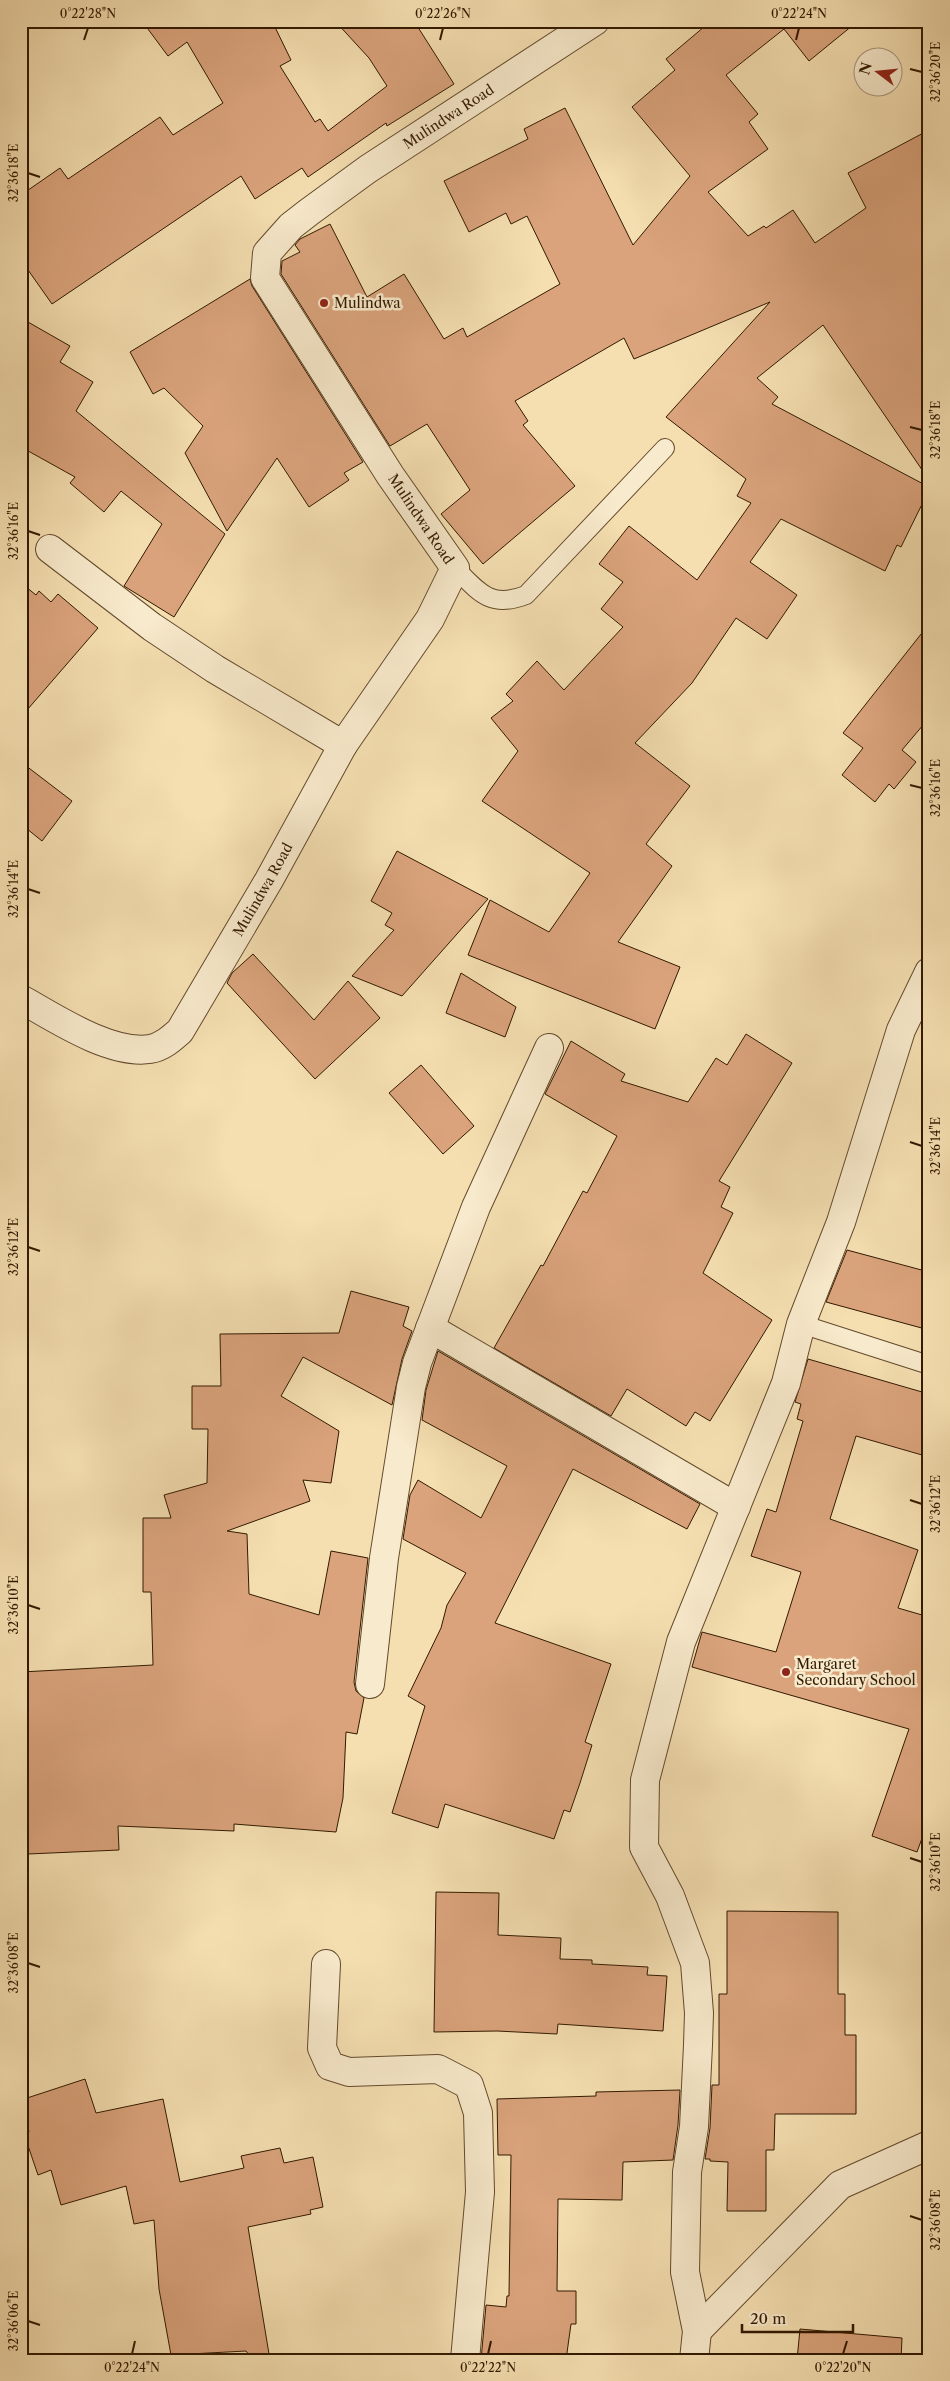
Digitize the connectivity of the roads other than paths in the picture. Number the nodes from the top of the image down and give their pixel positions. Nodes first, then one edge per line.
1 (595, 21) edge
2 (665, 448) dead end
3 (50, 549) dead end
4 (455, 568) junction
5 (343, 745) junction
6 (929, 972) edge
7 (21, 999) edge
8 (549, 1048) dead end
9 (801, 1324) junction
10 (430, 1328) junction
11 (929, 1365) edge
12 (736, 1508) junction
13 (370, 1684) dead end
14 (326, 1964) dead end
15 (929, 2145) edge
16 (697, 2331) junction
17 (465, 2360) edge
18 (694, 2360) edge

1 - 4 street, Mulindwa Road
2 - 4 lane
3 - 5 street
4 - 5 street, Mulindwa Road
5 - 7 street, Mulindwa Road
6 - 9 street
8 - 10 street
9 - 11 lane
9 - 12 street
10 - 12 street
10 - 13 street
12 - 16 street
14 - 17 street
15 - 16 street
16 - 18 street

